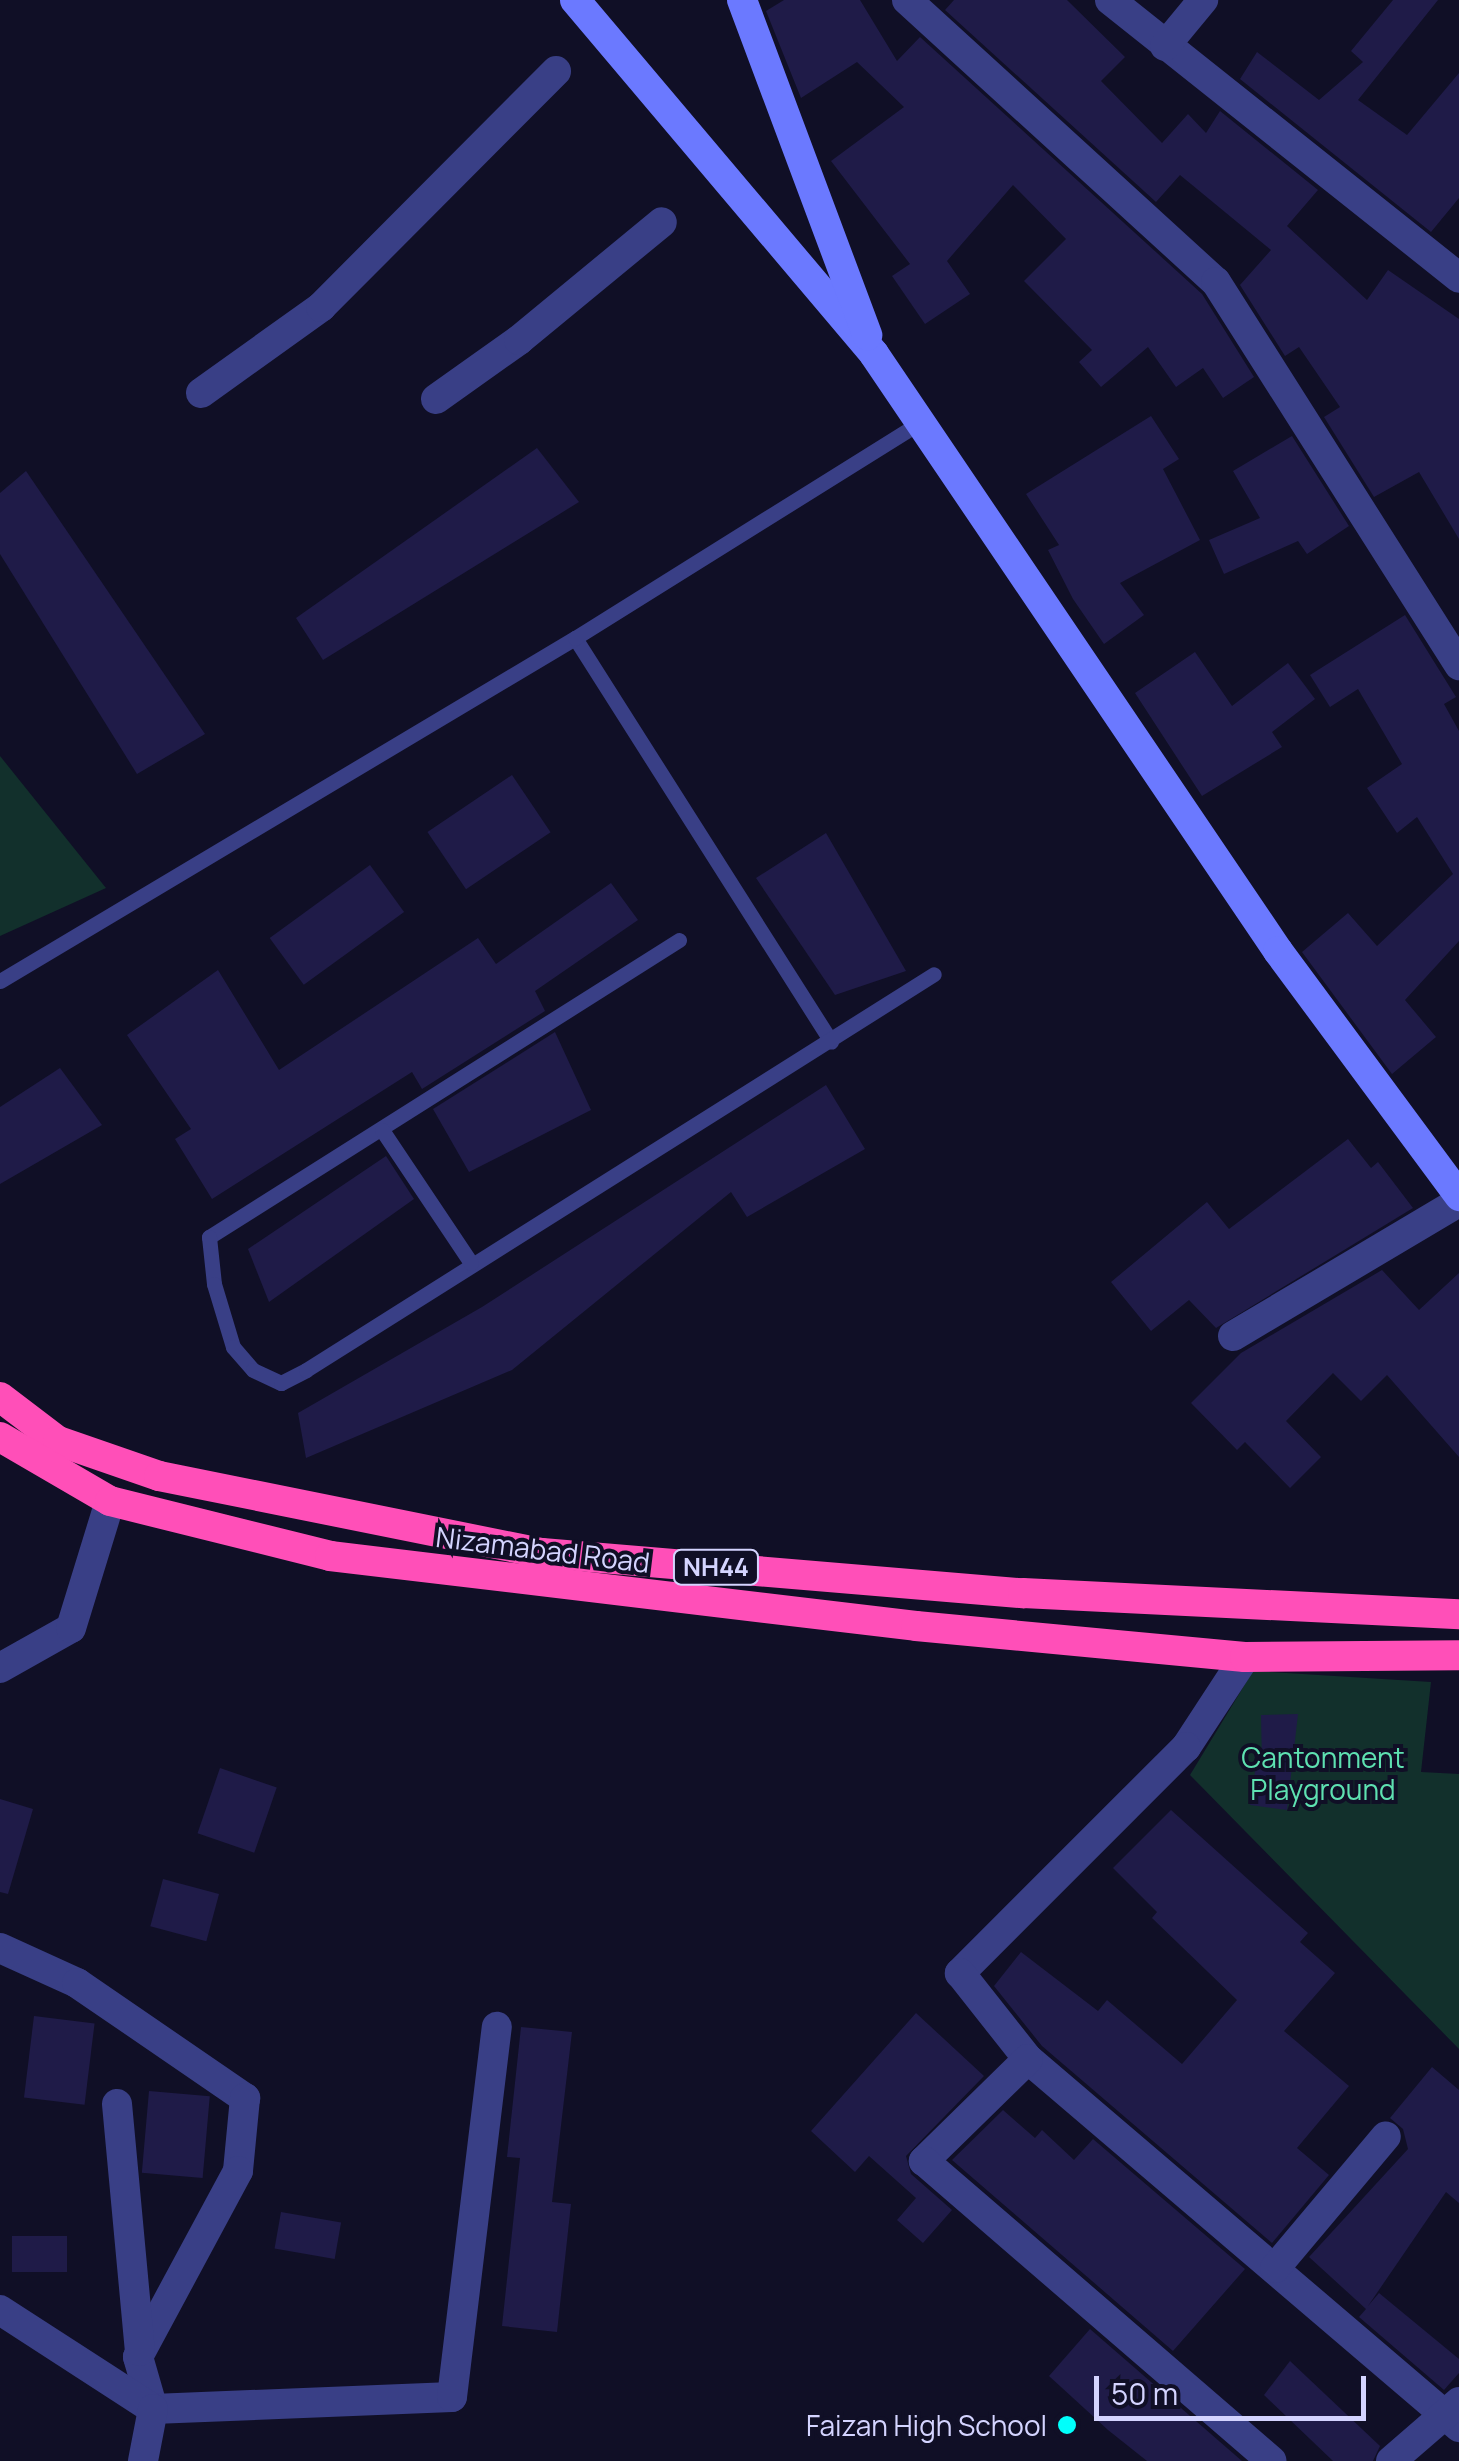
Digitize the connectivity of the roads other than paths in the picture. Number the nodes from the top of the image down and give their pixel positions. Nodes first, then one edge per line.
1 (576, 0) edge
2 (742, 0) edge
3 (907, 0) edge
4 (1110, 0) edge
5 (1203, 0) edge
6 (1165, 46) junction
7 (556, 71) dead end
8 (662, 222) dead end
9 (1459, 278) edge
10 (874, 354) junction
11 (201, 393) dead end
12 (436, 399) dead end
13 (921, 422) junction
14 (575, 638) junction
15 (1459, 664) edge
16 (679, 940) dead end
17 (934, 974) dead end
18 (0, 981) edge
19 (831, 1042) junction
20 (382, 1130) junction
21 (1459, 1199) edge
22 (471, 1264) junction
23 (1233, 1336) dead end
24 (0, 1397) edge
25 (0, 1437) edge
26 (110, 1501) junction
27 (1459, 1614) edge
28 (1459, 1655) edge
29 (1245, 1657) junction
30 (0, 1668) edge
31 (0, 1948) edge
32 (497, 2027) dead end
33 (1028, 2060) junction
34 (117, 2104) dead end
35 (1386, 2136) dead end
36 (1275, 2268) junction
37 (0, 2310) edge
38 (140, 2351) junction
39 (154, 2409) junction
40 (1455, 2414) edge
41 (143, 2461) edge
42 (1271, 2461) edge
43 (1391, 2461) edge

1 - 10 main road
2 - 10 main road
3 - 15 street
4 - 6 street
5 - 6 street
6 - 9 street
7 - 11 street
8 - 12 street
10 - 13 main road
13 - 14 lane
13 - 21 main road
14 - 18 lane
14 - 19 lane
16 - 20 lane
17 - 19 lane
19 - 22 lane
20 - 22 lane
20 - 22 lane
21 - 23 street
24 - 27 highway, NH44
25 - 26 highway, Nizamabad Road / NH44
26 - 29 highway, Nizamabad Road / NH44
26 - 30 street
28 - 29 highway, Nizamabad Road / NH44
29 - 33 street
31 - 38 street
32 - 39 street
33 - 36 street
33 - 42 street
34 - 38 street
35 - 36 street
36 - 40 street
37 - 39 street
38 - 39 street
39 - 41 street
40 - 43 street

